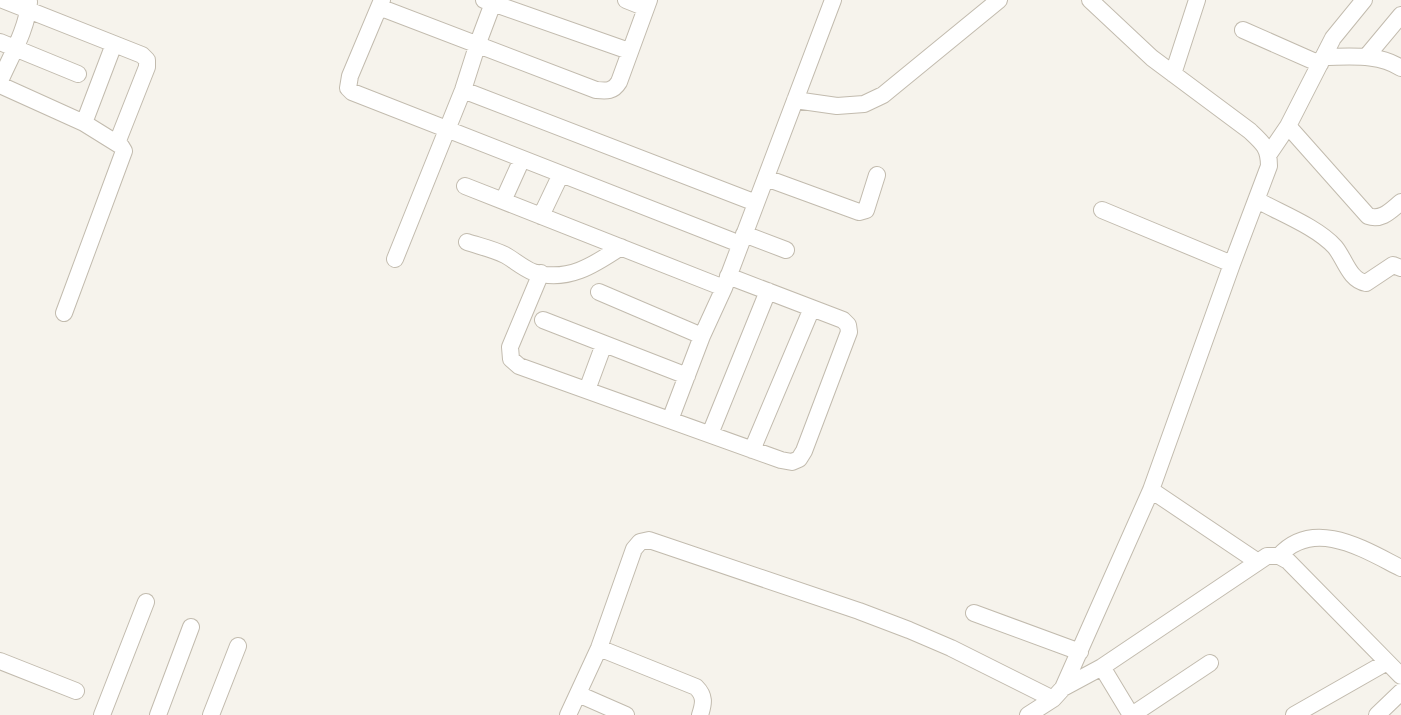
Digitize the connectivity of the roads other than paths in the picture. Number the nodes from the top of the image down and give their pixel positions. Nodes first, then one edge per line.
1 (3, 0) edge
2 (626, 0) edge
3 (833, 0) edge
4 (999, 0) edge
5 (1090, 0) edge
6 (1197, 0) edge
7 (1364, 0) edge
8 (488, 2) edge
9 (381, 3) edge
10 (647, 4) edge
11 (29, 6) edge
12 (1401, 15) edge
13 (1243, 30) dead end
14 (0, 42) edge
15 (478, 43) junction
16 (114, 44) junction
17 (15, 48) junction
18 (629, 51) junction
19 (1366, 57) junction
20 (1321, 60) junction
21 (1401, 68) edge
22 (78, 74) dead end
23 (1173, 74) junction
24 (0, 81) edge
25 (0, 86) edge
26 (463, 90) junction
27 (795, 100) junction
28 (84, 123) junction
29 (1288, 126) junction
30 (448, 130) junction
31 (116, 143) junction
32 (1269, 154) junction
33 (522, 159) junction
34 (561, 174) junction
35 (877, 175) dead end
36 (766, 178) junction
37 (465, 186) dead end
38 (1257, 200) junction
39 (503, 201) junction
40 (1401, 202) edge
41 (756, 203) junction
42 (1102, 210) dead end
43 (541, 216) junction
44 (742, 239) junction
45 (467, 242) dead end
46 (621, 247) junction
47 (786, 250) dead end
48 (395, 259) dead end
49 (1232, 264) junction
50 (1401, 268) edge
51 (541, 273) junction
52 (726, 282) junction
53 (768, 291) junction
54 (599, 292) dead end
55 (812, 308) junction
56 (64, 313) dead end
57 (543, 320) dead end
58 (702, 336) junction
59 (604, 344) junction
60 (687, 376) junction
61 (588, 390) junction
62 (670, 420) junction
63 (710, 434) junction
64 (752, 450) junction
65 (1151, 490) junction
66 (1279, 556) junction
67 (1258, 562) junction
68 (1401, 568) edge
69 (146, 602) dead end
70 (974, 613) dead end
71 (191, 627) dead end
72 (238, 646) dead end
73 (599, 648) junction
74 (1080, 652) junction
75 (0, 661) edge
76 (1387, 662) junction
77 (1210, 663) dead end
78 (1102, 667) junction
79 (1401, 676) edge
80 (76, 691) dead end
81 (1401, 692) edge
82 (578, 694) junction
83 (1058, 694) junction
84 (1036, 713) edge
85 (102, 715) edge
86 (158, 715) edge
87 (211, 715) edge
88 (568, 715) edge
89 (626, 715) edge
90 (700, 715) edge
91 (1132, 715) edge
92 (1294, 715) edge
93 (1377, 715) edge

1 - 11 street
2 - 10 street
3 - 27 street
4 - 27 street
5 - 23 street
6 - 23 street
7 - 20 street
8 - 15 street
8 - 18 street
9 - 15 street
9 - 30 street
10 - 18 street
11 - 16 street
11 - 17 street
12 - 19 street
13 - 20 street
14 - 17 street
15 - 18 street
15 - 26 street
16 - 28 street
16 - 31 street
17 - 22 street
17 - 24 street
19 - 20 street
19 - 21 street
20 - 29 street
23 - 32 street
25 - 28 street
26 - 30 street
26 - 41 street
27 - 36 street
28 - 31 street
29 - 32 street
29 - 40 street
30 - 33 street
30 - 48 street
31 - 56 street
32 - 38 street
33 - 34 street
33 - 39 street
34 - 43 street
34 - 44 street
35 - 36 street
36 - 41 street
37 - 39 street
38 - 49 street
38 - 50 street
39 - 43 street
41 - 44 street
42 - 49 street
43 - 46 street
44 - 47 street
44 - 52 street
45 - 51 street
46 - 51 street
46 - 52 street
49 - 65 street
51 - 61 street
52 - 53 street
52 - 58 street
53 - 55 street
53 - 63 street
54 - 58 street
55 - 64 street
55 - 64 street
57 - 59 street
58 - 60 street
59 - 60 street
59 - 61 street
60 - 62 street
61 - 62 street
62 - 63 street
63 - 64 street
65 - 67 street
65 - 74 street
66 - 67 street
66 - 68 street
66 - 76 street
67 - 78 street
69 - 85 street
70 - 74 street
71 - 86 street
72 - 87 street
73 - 82 street
73 - 83 street
73 - 90 street
74 - 83 street
75 - 80 street
76 - 79 street
76 - 92 street
77 - 91 street
78 - 83 street
78 - 91 street
81 - 93 street
82 - 88 street
82 - 89 street
83 - 84 street

